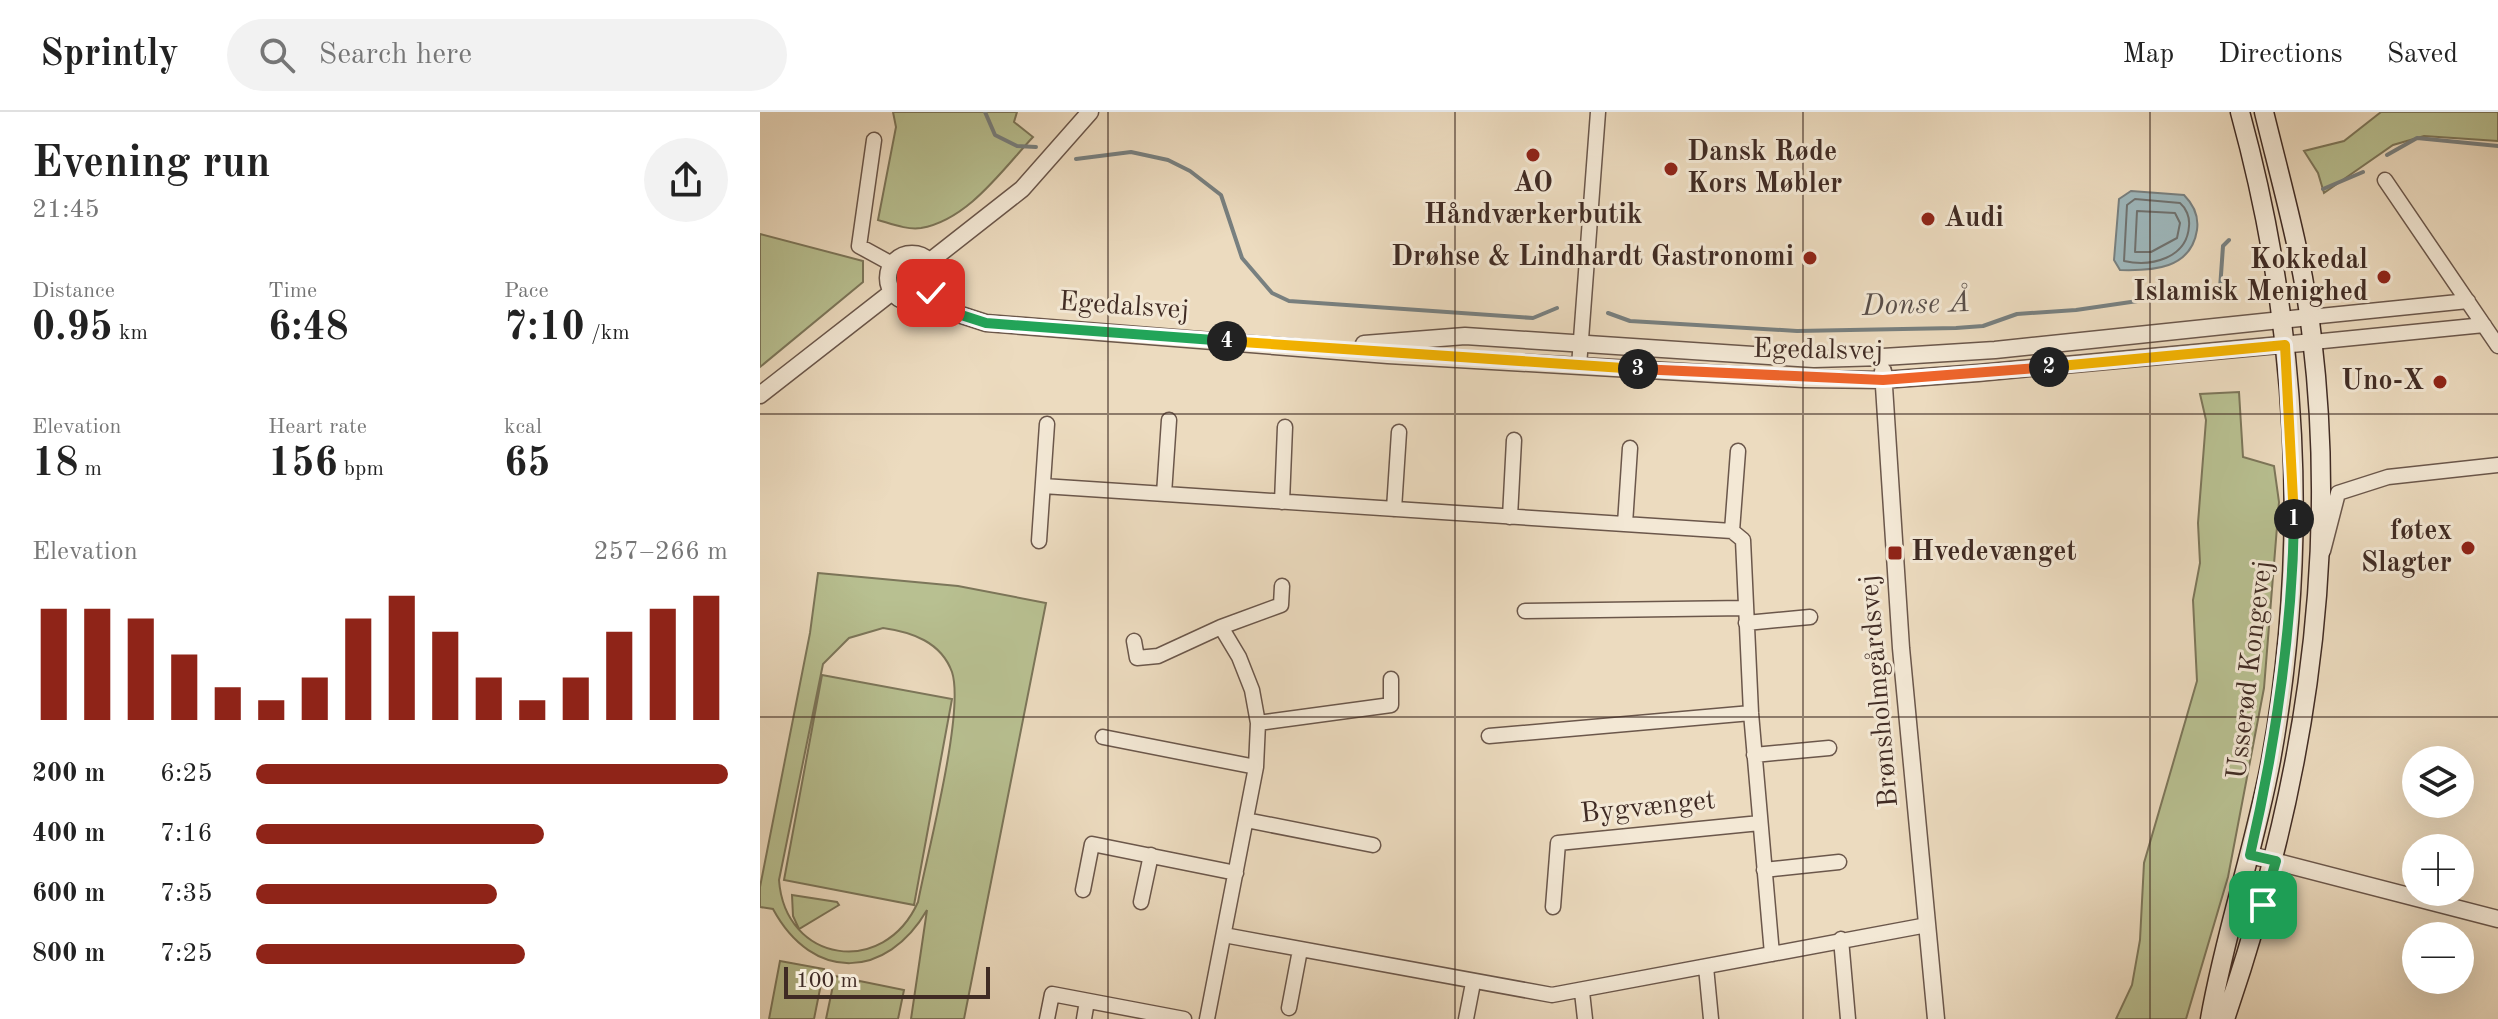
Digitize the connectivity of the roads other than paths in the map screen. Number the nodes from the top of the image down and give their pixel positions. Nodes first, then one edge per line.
1 (1090, 112) edge
2 (1598, 112) edge
3 (2240, 112) edge
4 (2264, 112) edge
5 (874, 140) dead end
6 (2385, 180) dead end
7 (929, 262) junction
8 (892, 264) junction
9 (892, 292) junction
10 (927, 297) junction
11 (2468, 301) junction
12 (2310, 317) junction
13 (2282, 320) junction
14 (2484, 325) junction
15 (2313, 342) junction
16 (1580, 343) junction
17 (2285, 345) junction
18 (2498, 346) edge
19 (1322, 348) junction
20 (1426, 357) junction
21 (1883, 357) junction
22 (1579, 366) junction
23 (1883, 380) junction
24 (760, 395) edge
25 (1169, 420) dead end
26 (1047, 424) dead end
27 (1285, 427) dead end
28 (1399, 432) dead end
29 (1514, 440) dead end
30 (1630, 448) dead end
31 (1738, 451) dead end
32 (2498, 465) edge
33 (1043, 486) junction
34 (1164, 494) junction
35 (1282, 502) junction
36 (1394, 509) junction
37 (1510, 517) junction
38 (1625, 524) junction
39 (1732, 531) junction
40 (1039, 541) dead end
41 (2319, 561) junction
42 (1282, 586) dead end
43 (1525, 611) dead end
44 (1746, 615) junction
45 (1810, 617) dead end
46 (1221, 627) junction
47 (1134, 641) dead end
48 (1391, 679) dead end
49 (1751, 713) junction
50 (1258, 723) junction
51 (1489, 736) dead end
52 (1103, 737) dead end
53 (1829, 748) dead end
54 (1754, 755) junction
55 (1256, 767) junction
56 (1246, 820) junction
57 (1760, 823) junction
58 (1373, 845) dead end
59 (1151, 855) junction
60 (2250, 855) junction
61 (2276, 861) junction
62 (1839, 862) dead end
63 (1764, 870) junction
64 (1236, 873) junction
65 (1083, 890) dead end
66 (1141, 902) dead end
67 (1553, 907) dead end
68 (2480, 916) junction
69 (2498, 919) edge
70 (1927, 925) junction
71 (2498, 927) edge
72 (1224, 935) junction
73 (1841, 939) junction
74 (1300, 950) junction
75 (1772, 954) junction
76 (1706, 967) junction
77 (1473, 983) junction
78 (1582, 992) junction
79 (1087, 1001) junction
80 (1289, 1008) dead end
81 (1047, 1019) edge
82 (1084, 1019) edge
83 (1184, 1019) edge
84 (1207, 1019) edge
85 (1466, 1019) edge
86 (1585, 1019) edge
87 (1711, 1019) edge
88 (1848, 1019) edge
89 (1936, 1019) edge
90 (2210, 1019) edge
91 (2225, 1019) edge

1 - 7 street
2 - 16 street
3 - 13 main road, Usserød Kongevej
4 - 12 main road, Usserød Kongevej
5 - 8 street
6 - 11 street
7 - 8 street
7 - 10 street
8 - 9 street
9 - 10 street
9 - 24 street
10 - 19 street, Egedalsvej
11 - 12 street
11 - 14 street
12 - 13 street, Egedalsvej
12 - 15 main road, Usserød Kongevej
13 - 17 main road, Usserød Kongevej
13 - 21 street, Egedalsvej
14 - 15 street
14 - 18 street
15 - 17 street, Egedalsvej
15 - 41 main road, Usserød Kongevej
16 - 19 street, Egedalsvej
16 - 20 street
16 - 21 street, Egedalsvej
16 - 22 street
17 - 23 street, Egedalsvej
17 - 60 main road, Usserød Kongevej
19 - 20 street, Egedalsvej
20 - 22 street, Egedalsvej
21 - 23 street, Brønsholmgårdsvej
22 - 23 street, Egedalsvej
23 - 70 street, Brønsholmgårdsvej
25 - 34 street
26 - 33 street
27 - 35 street
28 - 36 street
29 - 37 street
30 - 38 street
31 - 39 street
32 - 41 street
33 - 34 street
33 - 40 street
34 - 35 street
35 - 36 street
36 - 37 street
37 - 38 street
38 - 39 street
39 - 44 street
41 - 61 main road, Usserød Kongevej
42 - 46 street
43 - 44 street
44 - 45 street
44 - 49 street
46 - 47 street
46 - 50 street
48 - 50 street
49 - 51 street
49 - 54 street
50 - 55 street
52 - 55 street
53 - 54 street
54 - 57 street
55 - 56 street
56 - 58 street
56 - 64 street
57 - 63 street
57 - 67 street, Bygvænget
59 - 64 street
59 - 65 street
59 - 66 street
60 - 61 street
60 - 90 main road, Usserød Kongevej
61 - 68 street
61 - 91 main road, Usserød Kongevej
62 - 63 street
63 - 75 street
64 - 72 street
68 - 69 street
68 - 71 street
70 - 73 street
70 - 89 street, Brønsholmgårdsvej
72 - 74 street
72 - 84 street
73 - 75 street
73 - 88 street
74 - 77 street
74 - 80 street
75 - 76 street
76 - 78 street
76 - 87 street
77 - 78 street
77 - 85 street
78 - 86 street
79 - 81 street
79 - 82 street
79 - 83 street

